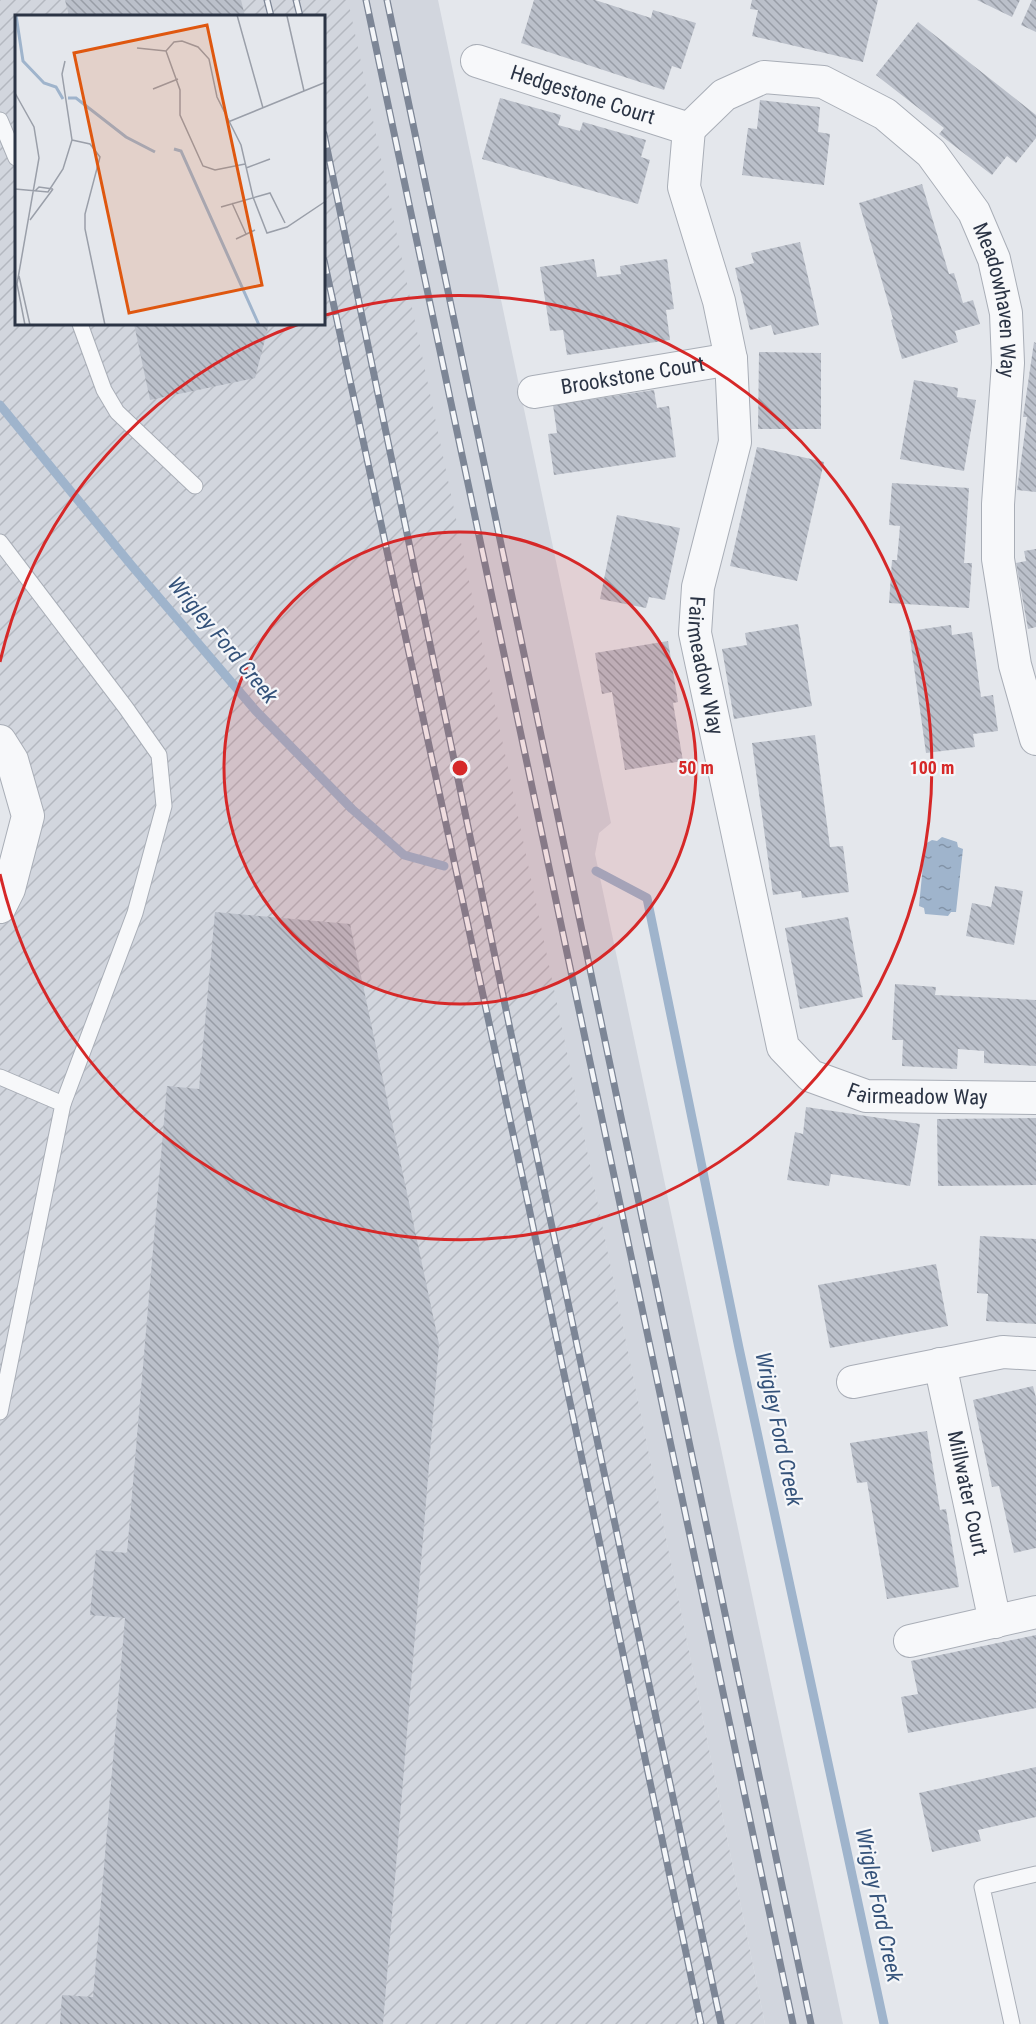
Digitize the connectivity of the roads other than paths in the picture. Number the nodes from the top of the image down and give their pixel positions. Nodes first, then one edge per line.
1 (477, 61) dead end
2 (0, 120) edge
3 (689, 129) junction
4 (15, 156) edge
5 (81, 326) edge
6 (731, 359) junction
7 (534, 392) dead end
8 (195, 486) dead end
9 (0, 542) edge
10 (1036, 739) edge
11 (0, 741) edge
12 (0, 907) edge
13 (0, 1077) edge
14 (1036, 1098) edge
15 (63, 1104) junction
16 (1036, 1354) edge
17 (940, 1364) junction
18 (853, 1382) dead end
19 (0, 1412) edge
20 (1036, 1612) edge
21 (995, 1622) junction
22 (910, 1641) dead end
23 (1036, 1874) edge
24 (1011, 2024) edge

1 - 3 street, Hedgestone Court
2 - 4 lane
3 - 6 street, Fairmeadow Way
3 - 10 street, Meadowhaven Way
5 - 8 lane
6 - 7 street, Brookstone Court
6 - 14 street, Fairmeadow Way
9 - 15 lane
11 - 12 street
13 - 15 lane
15 - 19 lane
16 - 17 street
17 - 18 street
17 - 21 street, Millwater Court
20 - 21 street
21 - 22 street
23 - 24 lane

